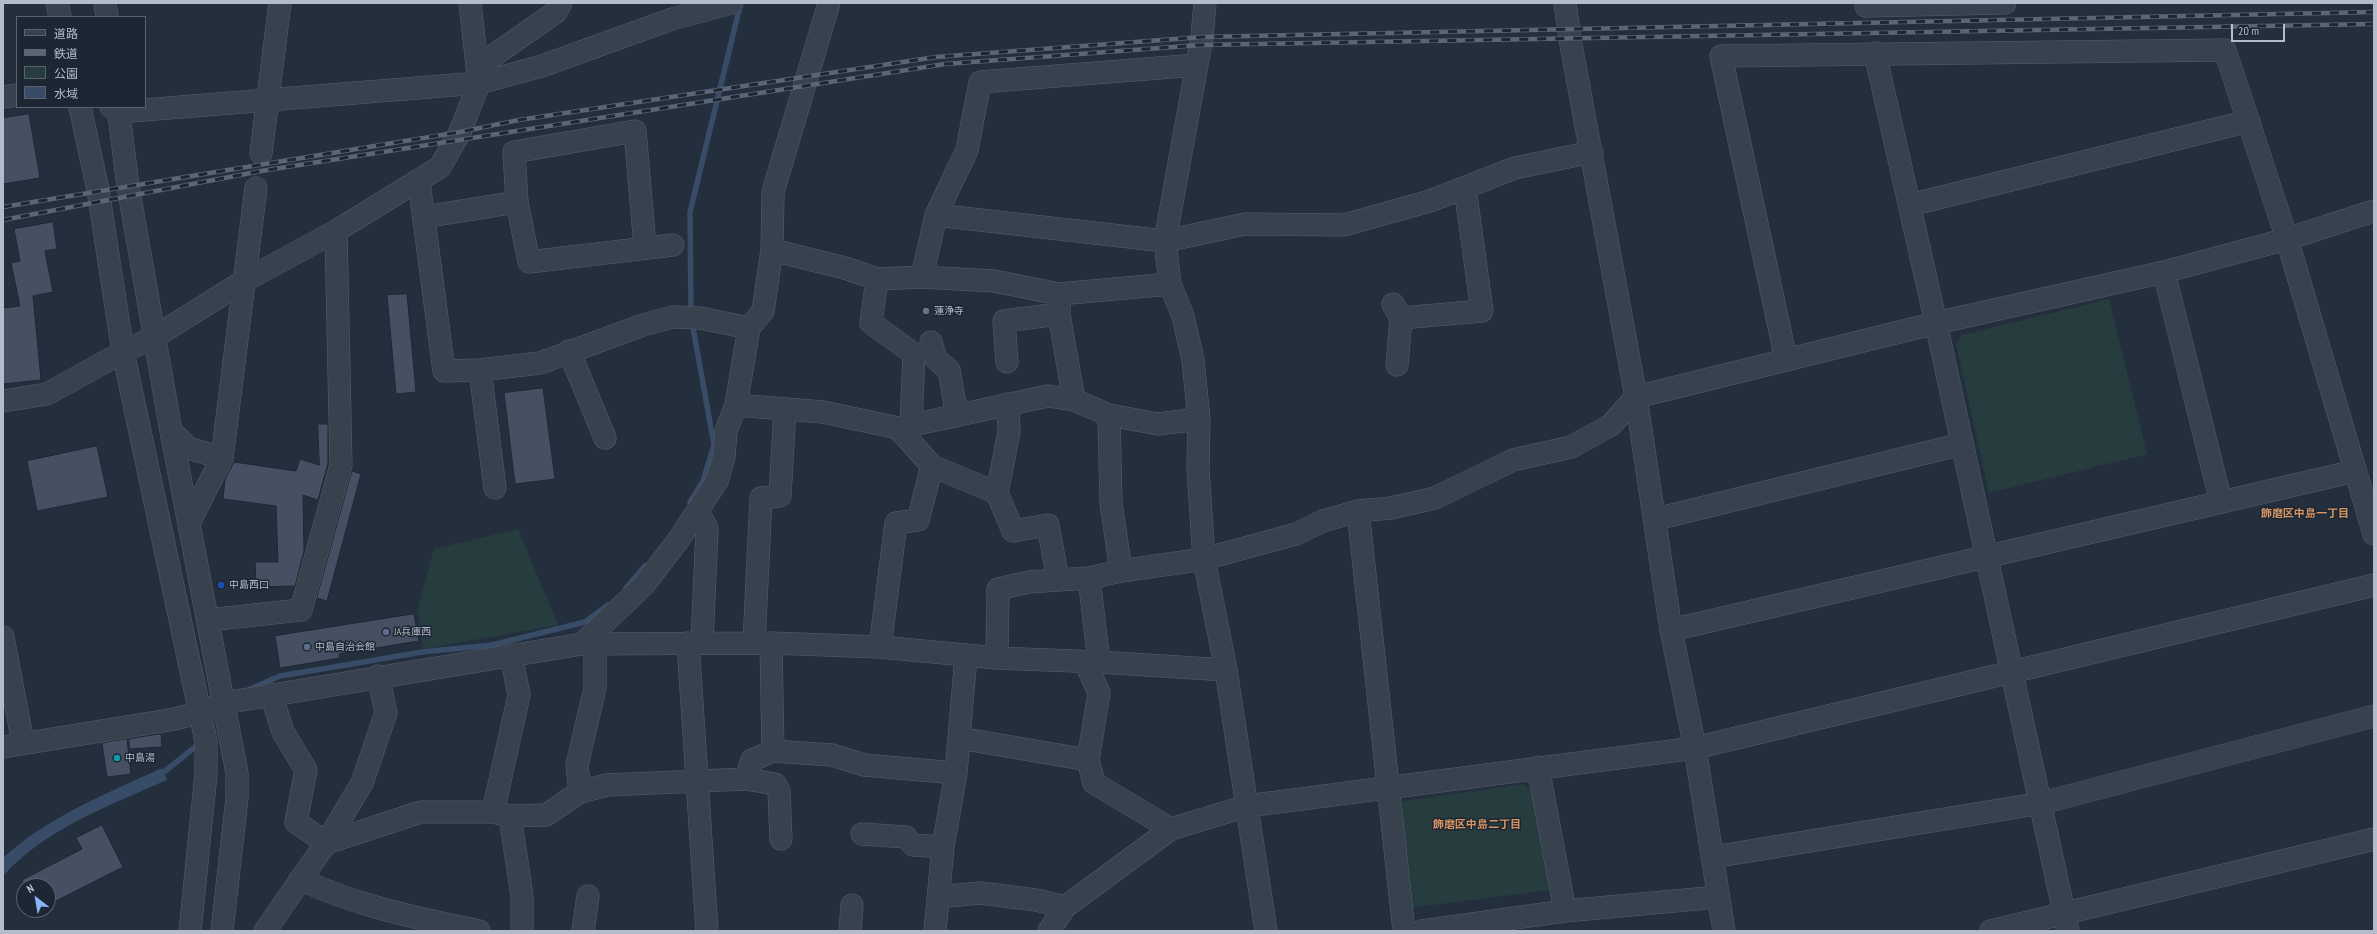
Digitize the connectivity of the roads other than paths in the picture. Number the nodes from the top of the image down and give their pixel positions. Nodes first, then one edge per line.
1 (57, 3) edge
2 (106, 3) edge
3 (280, 3) edge
4 (470, 3) edge
5 (561, 3) edge
6 (730, 3) edge
7 (829, 3) edge
8 (1205, 3) edge
9 (1565, 3) edge
10 (1866, 3) edge
11 (2005, 3) edge
12 (60, 16) edge
13 (107, 16) edge
14 (1875, 53) junction
15 (1197, 65) junction
16 (478, 75) junction
17 (16, 95) edge
18 (3, 97) edge
19 (267, 100) junction
20 (146, 107) edge
21 (80, 108) edge
22 (133, 108) edge
23 (116, 109) edge
24 (2249, 121) junction
25 (1592, 152) junction
26 (261, 153) dead end
27 (419, 182) junction
28 (256, 188) dead end
29 (1465, 188) junction
30 (517, 202) junction
31 (1910, 205) junction
32 (2374, 211) edge
33 (936, 215) junction
34 (424, 216) junction
35 (336, 231) junction
36 (2287, 239) junction
37 (1165, 241) junction
38 (673, 245) dead end
39 (645, 247) junction
40 (772, 250) junction
41 (2164, 272) junction
42 (922, 277) junction
43 (877, 280) junction
44 (244, 281) junction
45 (1170, 284) junction
46 (1059, 304) junction
47 (1936, 323) junction
48 (749, 328) junction
49 (156, 336) junction
50 (931, 342) dead end
51 (569, 351) junction
52 (122, 352) junction
53 (1786, 359) junction
54 (1007, 362) dead end
55 (1397, 365) dead end
56 (480, 370) junction
57 (1636, 397) junction
58 (1074, 400) junction
59 (3, 401) edge
60 (736, 404) junction
61 (1008, 404) junction
62 (785, 408) junction
63 (1109, 415) junction
64 (957, 416) junction
65 (1199, 419) junction
66 (905, 426) junction
67 (171, 431) junction
68 (605, 438) dead end
69 (1962, 444) junction
70 (222, 458) junction
71 (932, 466) junction
72 (2355, 471) junction
73 (495, 488) dead end
74 (997, 493) junction
75 (2221, 502) junction
76 (698, 511) junction
77 (1358, 511) junction
78 (1656, 519) junction
79 (189, 523) junction
80 (2373, 526) edge
81 (1987, 557) junction
82 (1204, 559) junction
83 (1121, 571) junction
84 (1089, 578) junction
85 (1058, 580) junction
86 (2374, 585) edge
87 (208, 620) junction
88 (1671, 630) junction
89 (3, 637) edge
90 (588, 643) junction
91 (695, 643) junction
92 (763, 643) junction
93 (880, 648) junction
94 (511, 655) junction
95 (966, 656) junction
96 (997, 658) junction
97 (1092, 662) junction
98 (1226, 670) junction
99 (2012, 672) junction
100 (218, 674) junction
101 (378, 676) junction
102 (271, 694) junction
103 (224, 703) junction
104 (200, 712) junction
105 (2374, 716) edge
106 (959, 738) junction
107 (206, 741) junction
108 (13, 745) edge
109 (1695, 748) junction
110 (773, 751) junction
111 (1088, 760) junction
112 (1538, 767) junction
113 (956, 773) junction
114 (746, 779) junction
115 (697, 780) junction
116 (1387, 788) junction
117 (580, 792) junction
118 (2042, 803) junction
119 (1247, 806) junction
120 (501, 814) junction
121 (1171, 829) junction
122 (862, 834) dead end
123 (781, 839) dead end
124 (2374, 839) edge
125 (326, 843) junction
126 (943, 847) junction
127 (1713, 858) junction
128 (300, 879) junction
129 (588, 896) dead end
130 (938, 897) junction
131 (1718, 897) junction
132 (852, 905) dead end
133 (1066, 907) junction
134 (1565, 911) junction
135 (2066, 922) edge
136 (190, 931) edge
137 (222, 931) edge
138 (265, 931) edge
139 (478, 931) edge
140 (522, 931) edge
141 (583, 931) edge
142 (707, 931) edge
143 (850, 931) edge
144 (935, 931) edge
145 (1049, 931) edge
146 (1266, 931) edge
147 (1404, 931) edge
148 (1422, 931) edge
149 (1724, 931) edge
150 (1991, 931) edge

1 - 12 street
2 - 13 street
3 - 19 street
4 - 16 street
5 - 16 street
6 - 16 street
7 - 40 street
8 - 15 street
9 - 25 street
10 - 11 street
14 - 24 street
14 - 31 street
14 - 53 street
15 - 33 street
15 - 37 street
16 - 19 street
16 - 27 street
17 - 18 street
19 - 20 street
19 - 26 street
21 - 52 street
22 - 23 street
23 - 49 street
24 - 31 street
24 - 36 street
25 - 29 street
25 - 57 street
27 - 34 street
27 - 35 street
28 - 44 street
29 - 37 street
29 - 55 street
30 - 34 street
30 - 39 street
30 - 39 street
31 - 47 street
32 - 36 street
33 - 37 street
33 - 42 street
34 - 56 street
35 - 44 street
35 - 87 street
36 - 41 street
36 - 72 street
37 - 45 street
38 - 39 street
40 - 43 street
40 - 48 street
41 - 47 street
41 - 75 street
42 - 43 street
42 - 46 street
43 - 66 street
44 - 49 street
44 - 70 street
45 - 46 street
45 - 65 street
46 - 54 street
46 - 58 street
47 - 53 street
47 - 69 street
48 - 51 street
48 - 60 street
49 - 52 street
49 - 67 street
50 - 64 street
51 - 56 street
51 - 68 street
52 - 59 street
52 - 104 street
53 - 57 street
56 - 73 street
57 - 77 street
57 - 78 street
58 - 61 street
58 - 63 street
60 - 62 street
60 - 76 street
61 - 64 street
61 - 74 street
62 - 66 street
62 - 92 street
63 - 65 street
63 - 83 street
64 - 66 street
65 - 82 street
66 - 71 street
67 - 70 street
67 - 79 street
69 - 78 street
69 - 81 street
70 - 79 street
71 - 74 street
71 - 93 street
72 - 75 street
72 - 80 street
74 - 85 street
75 - 81 street
76 - 90 street
76 - 91 street
77 - 82 street
77 - 116 street
78 - 88 street
79 - 87 street
81 - 88 street
81 - 99 street
82 - 83 street
82 - 98 street
83 - 84 street
84 - 85 street
84 - 97 street
85 - 96 street
86 - 99 street
87 - 100 street
88 - 109 street
89 - 108 street
90 - 91 street
90 - 94 street
90 - 117 street
91 - 92 street
91 - 115 street
92 - 93 street
92 - 110 street
93 - 95 street
94 - 101 street
94 - 120 street
95 - 96 street
95 - 106 street
96 - 97 street
97 - 98 street
97 - 111 street
98 - 119 street
99 - 109 street
99 - 118 street
100 - 103 street
100 - 104 street
101 - 102 street
101 - 125 street
102 - 103 street
102 - 125 street
103 - 104 street
103 - 107 street
103 - 137 street
104 - 107 street
104 - 108 street
105 - 118 street
106 - 111 street
106 - 113 street
107 - 136 street
109 - 112 street
109 - 127 street
110 - 113 street
110 - 114 street
111 - 121 street
112 - 116 street
112 - 134 street
113 - 126 street
114 - 115 street
114 - 123 street
115 - 117 street
115 - 142 street
116 - 119 street
116 - 147 street
117 - 120 street
118 - 127 street
118 - 135 street
119 - 121 street
119 - 146 street
120 - 125 street
120 - 140 street
121 - 133 street
122 - 126 street
124 - 135 street
125 - 128 street
126 - 130 street
127 - 131 street
128 - 138 street
128 - 139 street
129 - 141 street
130 - 133 street
130 - 144 street
131 - 134 street
131 - 149 street
132 - 143 street
133 - 145 street
134 - 148 street
135 - 150 street

